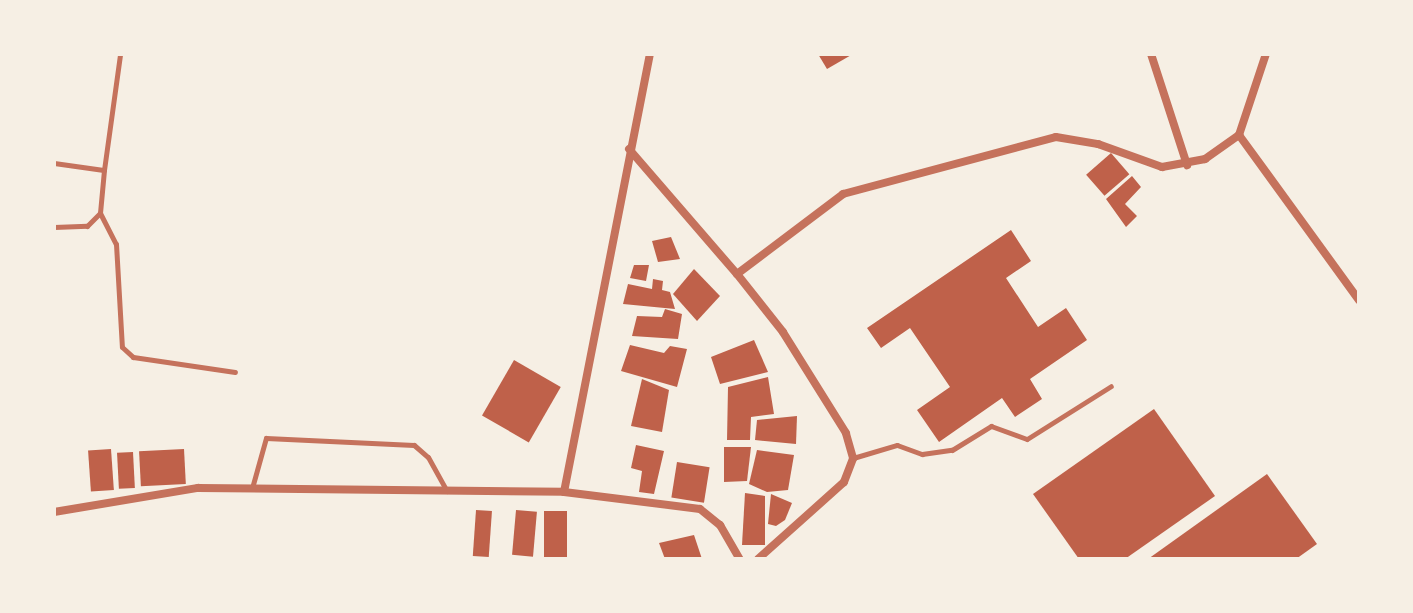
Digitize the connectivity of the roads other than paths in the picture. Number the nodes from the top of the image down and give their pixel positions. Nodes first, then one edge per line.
1 (120, 54) edge
2 (650, 54) edge
3 (1151, 54) edge
4 (1266, 54) edge
5 (1239, 135) junction
6 (629, 149) junction
7 (54, 163) edge
8 (1187, 165) junction
9 (104, 170) junction
10 (100, 213) junction
11 (54, 227) edge
12 (737, 274) junction
13 (1359, 300) edge
14 (235, 372) dead end
15 (1111, 386) dead end
16 (853, 458) junction
17 (252, 489) junction
18 (447, 491) junction
19 (564, 492) junction
20 (54, 512) edge
21 (740, 559) edge
22 (758, 559) edge

1 - 9 lane
2 - 6 street
3 - 8 street
4 - 5 street
5 - 8 street
5 - 13 street
6 - 12 street
6 - 19 street
7 - 9 lane
8 - 12 street
9 - 10 lane
10 - 11 lane
10 - 14 lane
12 - 16 street
15 - 16 lane
16 - 22 street
17 - 18 street
17 - 18 lane
17 - 20 street
18 - 19 street
19 - 21 street

